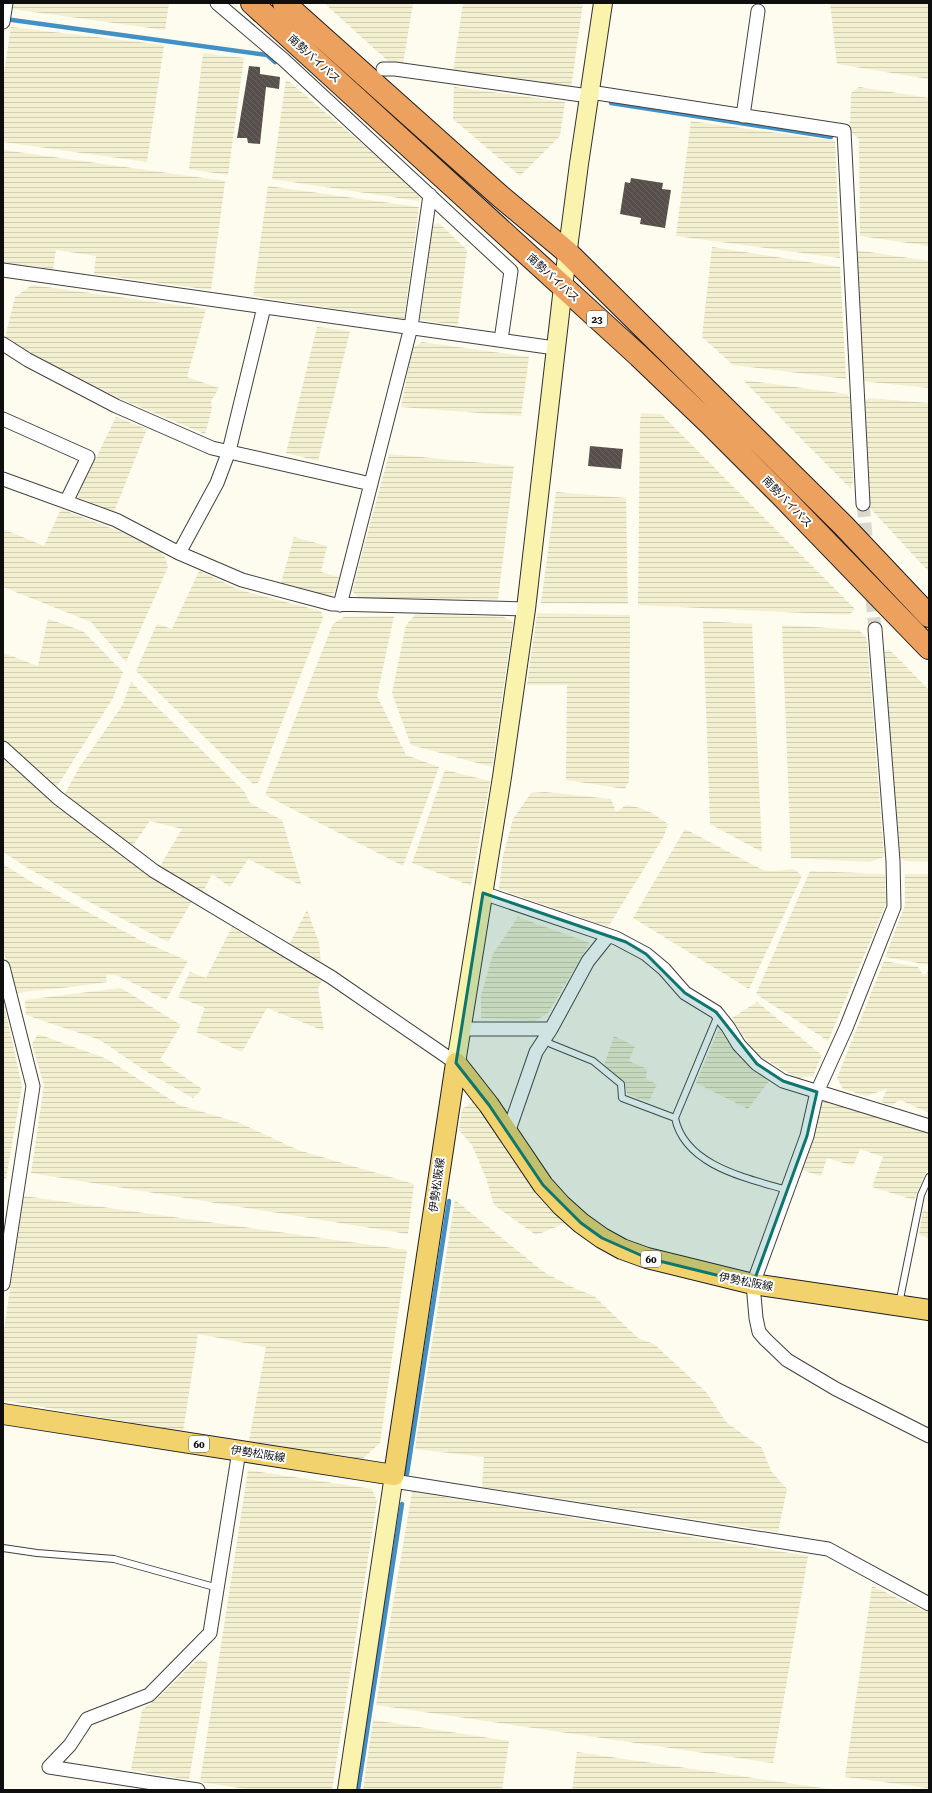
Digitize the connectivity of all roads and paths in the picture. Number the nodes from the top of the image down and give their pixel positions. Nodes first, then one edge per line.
1 (217, 3) edge
2 (252, 3) edge
3 (284, 3) edge
4 (603, 3) edge
5 (758, 11) dead end
6 (383, 69) dead end
7 (590, 94) junction
8 (743, 116) junction
9 (430, 196) junction
10 (567, 252) junction
11 (3, 270) edge
12 (563, 287) junction
13 (264, 307) junction
14 (411, 327) junction
15 (501, 340) junction
16 (3, 344) edge
17 (555, 348) junction
18 (3, 419) edge
19 (229, 451) junction
20 (3, 479) edge
21 (371, 484) junction
22 (66, 502) junction
23 (863, 504) tunnel mouth
24 (179, 553) junction
25 (340, 605) junction
26 (526, 609) junction
27 (929, 616) edge
28 (875, 629) tunnel mouth
29 (929, 648) edge
30 (3, 748) edge
31 (483, 893) junction
32 (608, 936) junction
33 (3, 967) edge
34 (718, 1015) junction
35 (461, 1029) junction
36 (548, 1034) junction
37 (456, 1063) junction
38 (817, 1092) junction
39 (674, 1118) junction
40 (929, 1126) edge
41 (508, 1133) junction
42 (929, 1177) edge
43 (787, 1190) junction
44 (3, 1284) edge
45 (753, 1284) junction
46 (899, 1305) junction
47 (929, 1310) edge
48 (3, 1414) edge
49 (929, 1436) edge
50 (240, 1451) junction
51 (394, 1475) junction
52 (3, 1548) edge
53 (218, 1588) junction
54 (929, 1604) edge
55 (191, 1789) edge
56 (347, 1790) edge

1 - 9 street
2 - 12 highway, 南勢バイパス / 23
3 - 10 highway, 南勢バイパス / 23
4 - 7 street
5 - 8 street
6 - 7 street
7 - 8 street
7 - 10 street
8 - 23 street
9 - 14 street
9 - 15 street
10 - 12 street
10 - 27 highway, 南勢バイパス / 23
11 - 13 street
12 - 17 street
12 - 29 highway, 南勢バイパス / 23
13 - 14 street
13 - 19 street
14 - 15 street
14 - 21 street
15 - 17 street
16 - 19 street
17 - 26 street
18 - 22 street
19 - 21 street
19 - 24 street
20 - 22 street
21 - 25 street
22 - 24 street
24 - 25 street
25 - 26 street
26 - 31 street
28 - 38 street
30 - 37 street
31 - 32 street
31 - 35 street
32 - 34 street
32 - 36 street
33 - 44 street
34 - 38 street
34 - 39 lane
35 - 36 street
35 - 37 street
36 - 39 lane
36 - 41 street
37 - 41 main road, 伊勢松阪線 / 60
37 - 51 main road, 伊勢松阪線
38 - 40 street
38 - 43 street
39 - 43 lane
41 - 45 main road, 伊勢松阪線 / 60
42 - 46 lane
43 - 45 street
45 - 46 main road, 伊勢松阪線 / 60
45 - 49 street
46 - 47 main road, 伊勢松阪線 / 60
48 - 50 main road, 伊勢松阪線 / 60
50 - 51 main road, 伊勢松阪線 / 60
50 - 53 street
51 - 54 street
51 - 56 street
52 - 53 lane
53 - 55 street

